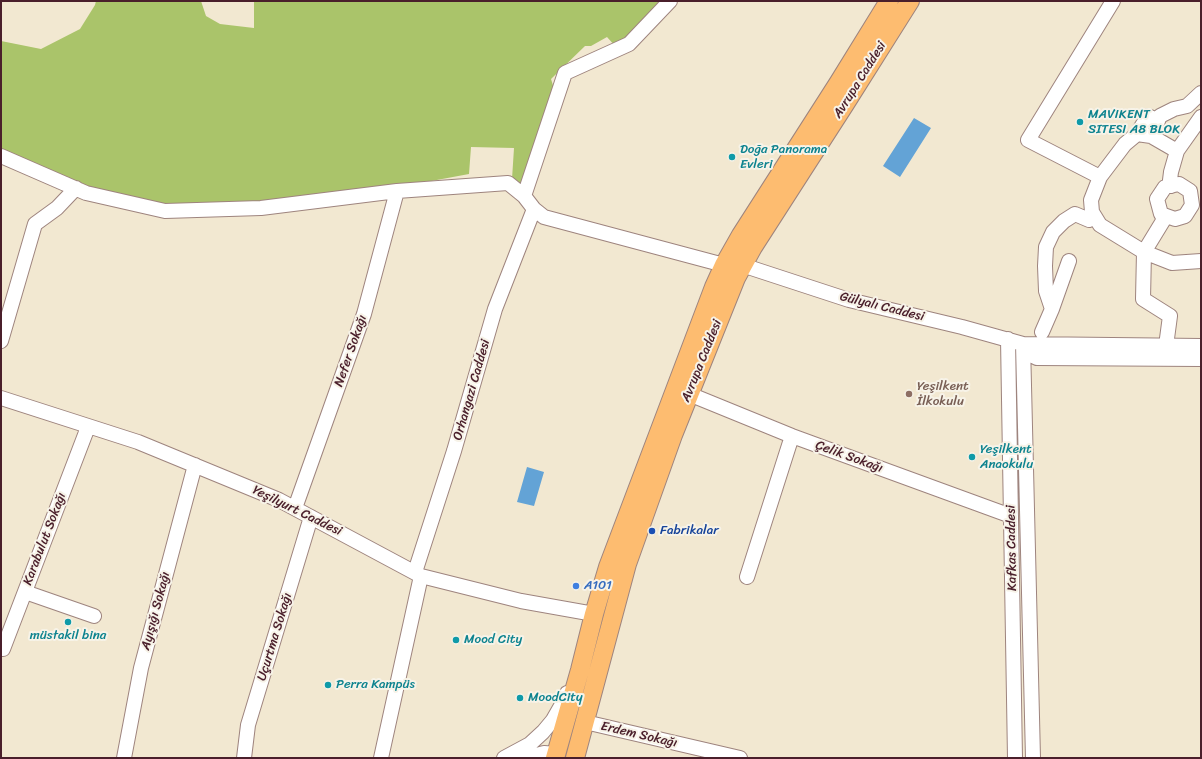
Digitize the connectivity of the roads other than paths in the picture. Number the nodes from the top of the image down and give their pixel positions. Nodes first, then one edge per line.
1 (670, 1) edge
2 (890, 1) edge
3 (910, 1) edge
4 (1113, 1) edge
5 (1201, 93) edge
6 (1201, 117) edge
7 (1137, 134) junction
8 (1177, 151) junction
9 (1, 156) edge
10 (1100, 177) junction
11 (1171, 186) junction
12 (76, 188) junction
13 (397, 191) junction
14 (524, 196) junction
15 (534, 209) junction
16 (1092, 212) junction
17 (1166, 216) junction
18 (1144, 252) junction
19 (1069, 261) dead end
20 (1201, 261) edge
21 (724, 264) junction
22 (742, 265) junction
23 (1052, 309) junction
24 (1042, 332) dead end
25 (1008, 339) junction
26 (1, 341) edge
27 (1023, 344) junction
28 (1166, 346) junction
29 (1201, 346) edge
30 (1201, 359) edge
31 (690, 394) junction
32 (1, 398) edge
33 (88, 427) junction
34 (792, 436) junction
35 (195, 465) junction
36 (295, 508) junction
37 (1011, 516) junction
38 (311, 517) junction
39 (418, 574) junction
40 (747, 576) dead end
41 (25, 592) junction
42 (594, 614) junction
43 (94, 616) dead end
44 (1, 649) edge
45 (580, 670) junction
46 (585, 722) junction
47 (560, 756) edge
48 (124, 758) edge
49 (244, 758) edge
50 (380, 758) edge
51 (504, 758) edge
52 (525, 758) edge
53 (575, 758) edge
54 (740, 758) edge
55 (1015, 758) edge
56 (1033, 758) edge

1 - 14 street
2 - 21 main road, Avrupa Caddesi
3 - 22 main road, Avrupa Caddesi
4 - 10 street
5 - 7 street
6 - 8 street
7 - 8 street
7 - 10 street
8 - 11 street
9 - 12 street
10 - 16 street
11 - 17 street
11 - 17 street
12 - 13 street
12 - 26 street
13 - 14 street
13 - 36 street, Nefer Sokağı
14 - 15 street
15 - 21 street
15 - 39 street, Orhangazi Caddesi
16 - 18 street
16 - 23 street
17 - 18 street
18 - 20 street
18 - 28 street
19 - 23 street
21 - 42 main road, Avrupa Caddesi
22 - 25 street, Gülyalı Caddesi
22 - 31 main road, Avrupa Caddesi
23 - 24 street
25 - 27 street, Gülyalı Caddesi
25 - 37 street, Kafkas Caddesi
27 - 28 street, Gülyalı Caddesi
27 - 30 street, Gülyalı Caddesi
27 - 56 street, Kafkas Caddesi
28 - 29 street, Gülyalı Caddesi
31 - 34 street, Çelik Sokağı
31 - 46 main road, Avrupa Caddesi
32 - 33 street, Yeşilyurt Caddesi
33 - 35 street, Yeşilyurt Caddesi
33 - 41 street, Karabulut Sokağı
34 - 37 street, Çelik Sokağı
34 - 40 street
35 - 36 street, Yeşilyurt Caddesi
35 - 48 street, Ayışığı Sokağı
36 - 38 street, Yeşilyurt Caddesi
37 - 55 street, Kafkas Caddesi
38 - 39 street, Yeşilyurt Caddesi
38 - 49 street, Uçurtma Sokağı
39 - 42 street, Yeşilyurt Caddesi
39 - 50 street, Orhangazi Caddesi
41 - 43 street
41 - 44 street, Karabulut Sokağı
42 - 45 main road, Avrupa Caddesi
45 - 47 main road, Avrupa Caddesi
45 - 51 street
46 - 53 main road, Avrupa Caddesi
46 - 54 street, Erdem Sokağı
47 - 52 street

